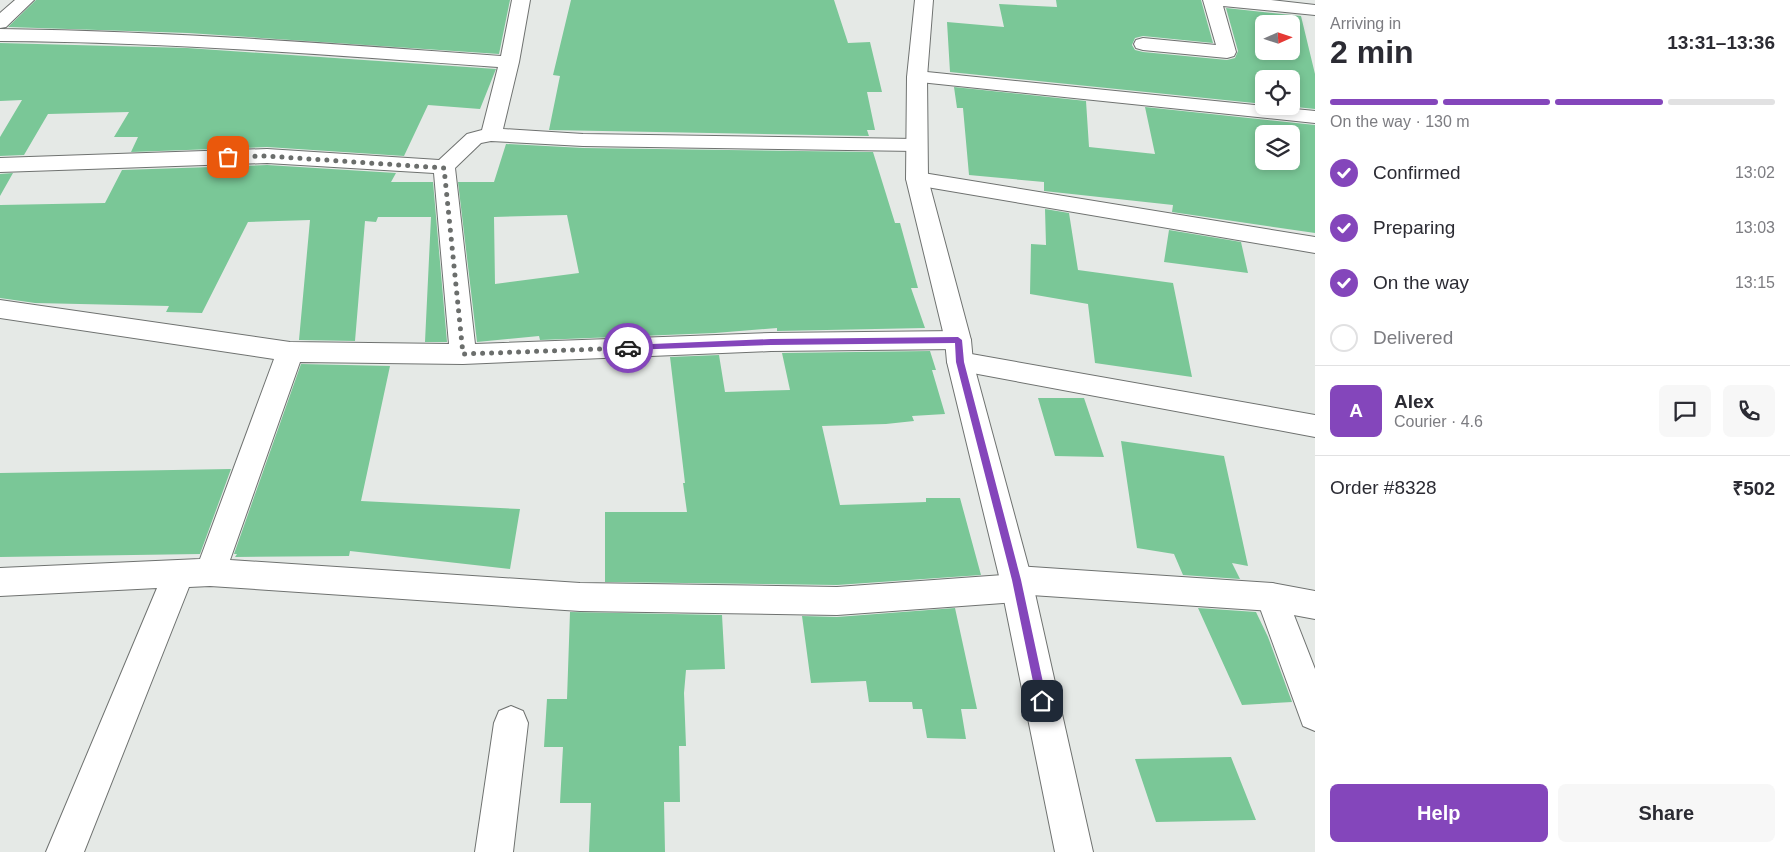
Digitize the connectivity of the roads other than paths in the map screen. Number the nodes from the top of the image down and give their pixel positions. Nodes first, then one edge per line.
1 (25, 0) edge
2 (521, 0) edge
3 (924, 0) edge
4 (1212, 0) edge
5 (1219, 0) edge
6 (1315, 10) edge
7 (0, 23) edge
8 (0, 35) edge
9 (1143, 44) dead end
10 (509, 62) junction
11 (917, 77) junction
12 (1315, 117) edge
13 (491, 135) junction
14 (916, 146) junction
15 (0, 165) edge
16 (444, 168) junction
17 (917, 179) junction
18 (1315, 245) edge
19 (0, 309) edge
20 (959, 351) junction
21 (290, 352) junction
22 (463, 354) junction
23 (1315, 426) edge
24 (194, 572) junction
25 (0, 582) edge
26 (1017, 584) junction
27 (1272, 597) junction
28 (1315, 604) edge
29 (1315, 714) edge
30 (511, 723) dead end
31 (65, 852) edge
32 (494, 852) edge
33 (1074, 852) edge

1 - 7 street
2 - 10 street
3 - 11 street
4 - 9 street
5 - 6 street
8 - 10 street
10 - 13 street
11 - 12 street
11 - 14 street
13 - 14 street
13 - 16 street
14 - 17 street
15 - 16 street
16 - 22 street
17 - 18 street
17 - 20 street
19 - 21 street
20 - 22 street
20 - 23 street
20 - 26 street
21 - 22 street
21 - 24 street
24 - 25 street
24 - 26 street
24 - 31 street
26 - 27 street
26 - 33 street
27 - 28 street
27 - 29 street
30 - 32 street

